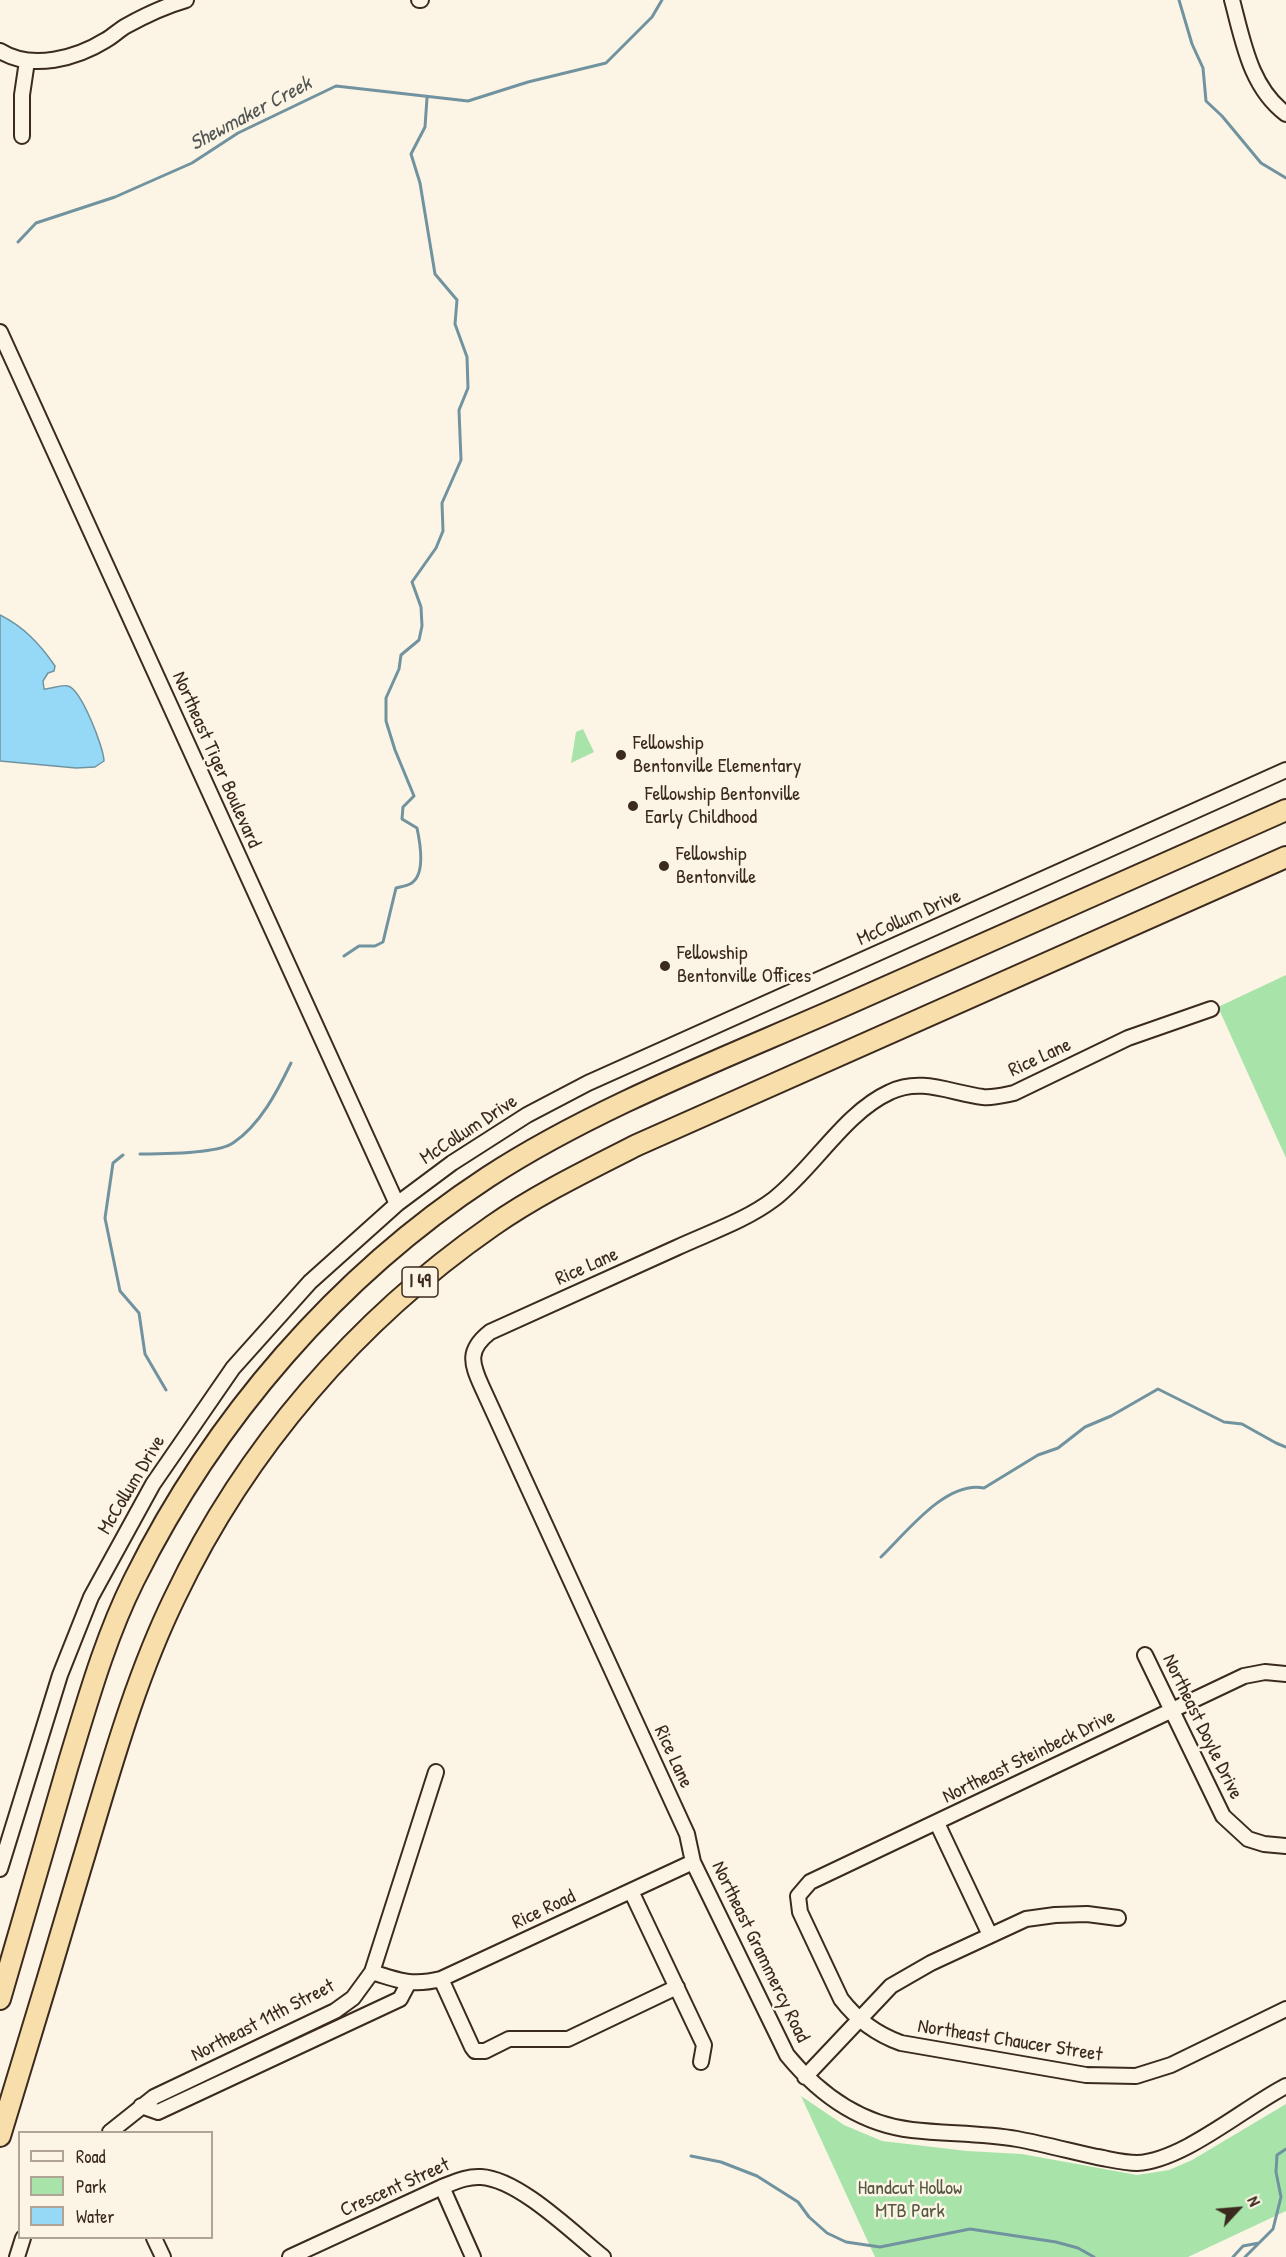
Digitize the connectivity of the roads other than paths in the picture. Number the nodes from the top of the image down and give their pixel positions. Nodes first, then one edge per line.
1 (186, 0) edge
2 (1232, 0) edge
3 (0, 51) edge
4 (27, 61) junction
5 (1286, 114) edge
6 (22, 136) dead end
7 (0, 332) edge
8 (1286, 770) edge
9 (1286, 810) edge
10 (1286, 857) edge
11 (1211, 1009) dead end
12 (397, 1204) junction
13 (1145, 1655) dead end
14 (1286, 1674) edge
15 (1172, 1710) junction
16 (436, 1772) dead end
17 (937, 1823) junction
18 (1286, 1846) edge
19 (693, 1862) junction
20 (0, 1869) edge
21 (631, 1891) junction
22 (798, 1896) joint
23 (1118, 1918) dead end
24 (990, 1935) junction
25 (372, 1972) junction
26 (441, 1979) junction
27 (408, 1984) junction
28 (677, 1987) junction
29 (0, 1998) edge
30 (1286, 2009) edge
31 (861, 2019) junction
32 (701, 2062) dead end
33 (805, 2077) junction
34 (1286, 2086) edge
35 (141, 2106) junction
36 (112, 2131) edge
37 (0, 2136) edge
38 (442, 2187) junction
39 (23, 2239) edge
40 (154, 2239) edge
41 (17, 2257) edge
42 (163, 2257) edge
43 (290, 2257) edge
44 (473, 2257) edge
45 (603, 2257) edge

1 - 4 street
2 - 5 street
3 - 4 street
4 - 6 street
7 - 12 street, Northeast Tiger Boulevard
8 - 12 street, McCollum Drive
9 - 29 highway, I 49
10 - 37 highway, I 49
11 - 19 street, Rice Lane
12 - 20 street, McCollum Drive
13 - 15 street, Northeast Doyle Drive
14 - 15 street, Northeast Steinbeck Drive
15 - 17 street, Northeast Steinbeck Drive
15 - 18 street, Northeast Doyle Drive
16 - 25 street, Northeast 11th Street
17 - 22 street, Northeast Steinbeck Drive
17 - 24 street
19 - 21 street, Rice Road
19 - 33 street, Northeast Grammercy Road
21 - 26 street, Rice Road
21 - 28 street
22 - 31 street, Northeast Chaucer Street
23 - 24 street
24 - 31 street
25 - 27 street, Rice Road
25 - 35 street, Northeast 11th Street
26 - 27 street, Rice Road
26 - 28 street
27 - 35 street
28 - 32 street
30 - 31 street, Northeast Chaucer Street
31 - 33 street
33 - 34 street, Northeast Grammercy Road
35 - 36 street, Northeast 11th Street
38 - 43 street, Crescent Street
38 - 44 street
38 - 45 street, Crescent Street
39 - 41 street
40 - 42 street

